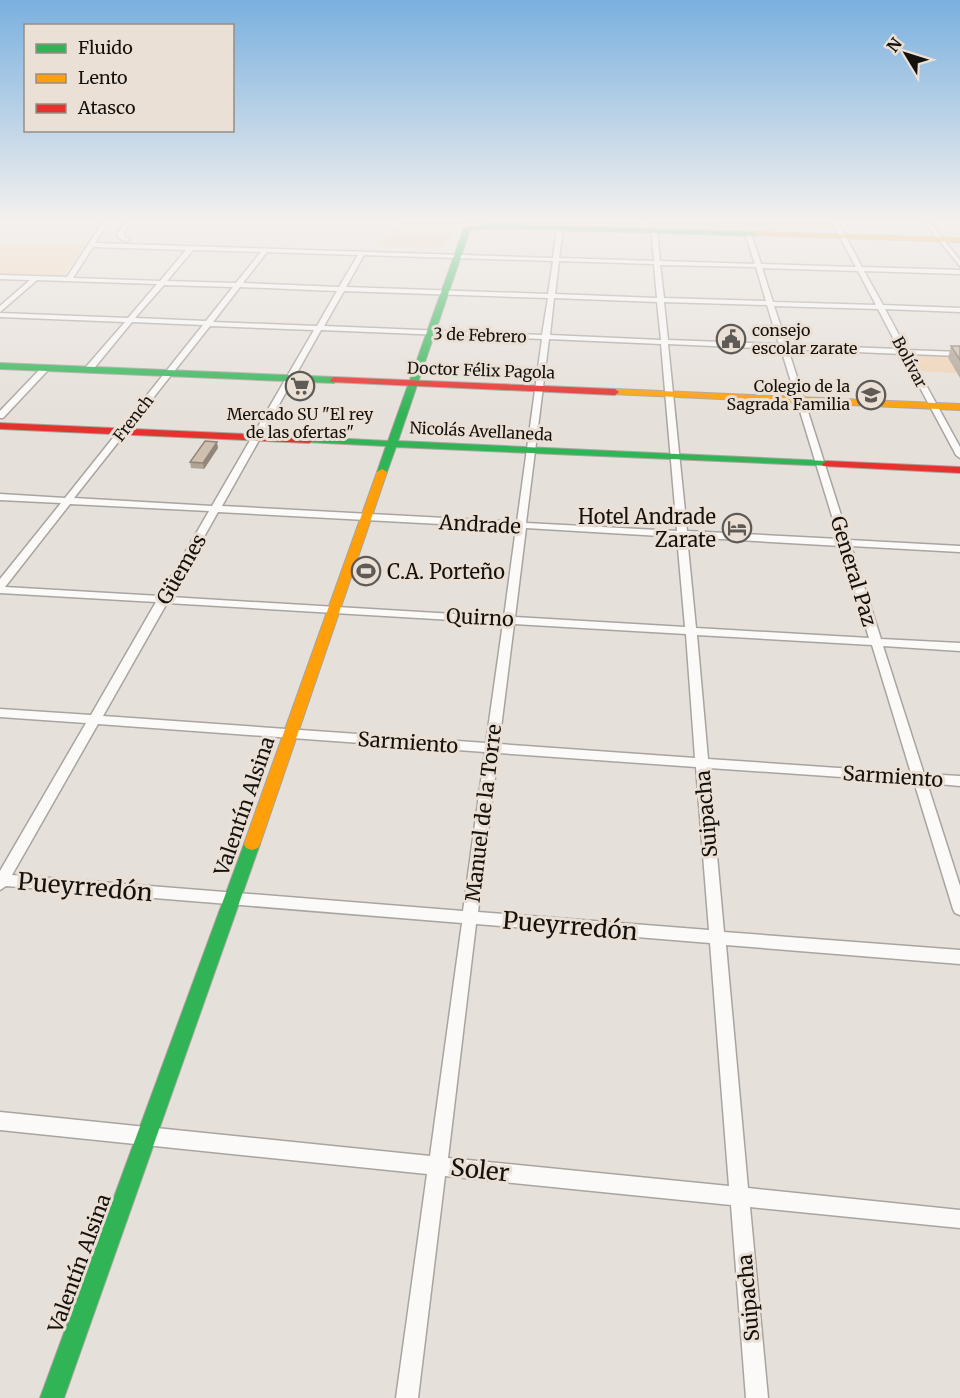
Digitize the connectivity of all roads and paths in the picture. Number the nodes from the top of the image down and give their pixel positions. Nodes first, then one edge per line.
1 (29, 284) edge
2 (160, 284) edge
3 (219, 284) edge
4 (344, 284) edge
5 (447, 284) edge
6 (553, 284) edge
7 (659, 284) edge
8 (764, 284) edge
9 (868, 284) edge
10 (238, 285) junction
11 (341, 289) junction
12 (444, 292) junction
13 (551, 296) junction
14 (660, 300) junction
15 (770, 303) junction
16 (881, 308) junction
17 (0, 310) edge
18 (960, 310) edge
19 (0, 315) edge
20 (130, 321) junction
21 (208, 324) junction
22 (319, 328) junction
23 (430, 333) junction
24 (545, 337) junction
25 (663, 342) junction
26 (783, 347) junction
27 (904, 351) junction
28 (960, 354) edge
29 (0, 366) edge
30 (46, 368) junction
31 (88, 370) junction
32 (167, 374) junction
33 (290, 379) junction
34 (411, 384) junction
35 (539, 389) junction
36 (669, 395) junction
37 (800, 400) junction
38 (933, 406) junction
39 (960, 407) edge
40 (0, 416) edge
41 (0, 426) edge
42 (123, 431) junction
43 (257, 437) junction
44 (390, 443) junction
45 (531, 450) junction
46 (960, 455) edge
47 (674, 457) junction
48 (820, 464) junction
49 (960, 470) edge
50 (0, 497) edge
51 (67, 501) junction
52 (216, 510) junction
53 (364, 518) junction
54 (520, 526) junction
55 (682, 534) junction
56 (845, 544) junction
57 (960, 549) edge
58 (0, 588) edge
59 (164, 598) junction
60 (332, 610) junction
61 (509, 619) junction
62 (691, 632) junction
63 (876, 643) junction
64 (960, 648) edge
65 (0, 713) edge
66 (94, 719) junction
67 (290, 733) junction
68 (492, 749) junction
69 (701, 763) junction
70 (919, 778) junction
71 (960, 781) edge
72 (1, 881) edge
73 (233, 900) junction
74 (960, 909) edge
75 (470, 918) junction
76 (716, 938) junction
77 (960, 957) edge
78 (0, 1121) edge
79 (145, 1136) junction
80 (437, 1166) junction
81 (739, 1196) junction
82 (960, 1219) edge
83 (52, 1398) edge
84 (407, 1398) edge
85 (757, 1398) edge

1 - 17 street
2 - 20 street
3 - 10 street
4 - 11 street, Güemes
5 - 12 street, Valentín Alsina
6 - 13 street, Manuel de la Torre
7 - 14 street, Suipacha
8 - 15 street, General Paz
9 - 16 street, Bolívar
10 - 11 street
10 - 21 street, French
11 - 12 street
11 - 22 street, Güemes
12 - 13 street
12 - 23 street, Valentín Alsina
13 - 14 street
13 - 24 street, Manuel de la Torre
14 - 15 street
14 - 25 street, Suipacha
15 - 16 street
15 - 26 street, General Paz
16 - 18 street
16 - 27 street, Bolívar
19 - 20 street, 3 de Febrero
20 - 21 street, 3 de Febrero
20 - 31 street
21 - 22 street, 3 de Febrero
21 - 32 street, French
22 - 23 street, 3 de Febrero
22 - 33 street, Güemes
23 - 24 street, 3 de Febrero
23 - 34 street, Valentín Alsina
24 - 25 street, 3 de Febrero
24 - 35 street, Manuel de la Torre
25 - 26 street, 3 de Febrero
25 - 36 street, Suipacha
26 - 27 street, 3 de Febrero
26 - 37 street, General Paz
27 - 28 street, 3 de Febrero
27 - 38 street, Bolívar
29 - 30 street, Doctor Félix Pagola
30 - 31 street, Doctor Félix Pagola
30 - 40 street
31 - 32 street, Doctor Félix Pagola
32 - 33 street, Doctor Félix Pagola
32 - 42 street, French
33 - 34 street, Doctor Félix Pagola
33 - 43 street, Güemes
34 - 35 street, Doctor Félix Pagola
34 - 44 street, Valentín Alsina
35 - 36 street, Doctor Félix Pagola
35 - 45 street, Manuel de la Torre
36 - 37 street, Doctor Félix Pagola
36 - 47 street, Suipacha
37 - 38 street, Doctor Félix Pagola
37 - 48 street, General Paz
38 - 39 street, Doctor Félix Pagola
38 - 46 street, Bolívar
41 - 42 street, Nicolás Avellaneda
42 - 43 street, Nicolás Avellaneda
42 - 51 street, French
43 - 44 street, Nicolás Avellaneda
43 - 52 street, Güemes
44 - 45 street, Nicolás Avellaneda
44 - 53 street, Valentín Alsina
45 - 47 street, Nicolás Avellaneda
45 - 54 street, Manuel de la Torre
47 - 48 street, Nicolás Avellaneda
47 - 55 street, Suipacha
48 - 49 street, Nicolás Avellaneda
48 - 56 street, General Paz
50 - 51 street, Andrade
51 - 52 street, Andrade
51 - 58 street, French
52 - 53 street, Andrade
52 - 59 street, Güemes
53 - 54 street, Andrade
53 - 60 street, Valentín Alsina
54 - 55 street, Andrade
54 - 61 street, Manuel de la Torre
55 - 56 street, Andrade
55 - 62 street, Suipacha
56 - 57 street, Andrade
56 - 63 street, General Paz
58 - 59 street, Quirno
59 - 60 street, Quirno
59 - 66 street, Güemes
60 - 61 street, Quirno
60 - 67 street, Valentín Alsina
61 - 62 street, Quirno
61 - 68 street, Manuel de la Torre
62 - 63 street, Quirno
62 - 69 street, Suipacha
63 - 64 street, Quirno
63 - 70 street, General Paz
65 - 66 street, Sarmiento
66 - 67 street, Sarmiento
66 - 72 street, Güemes
67 - 68 street, Sarmiento
67 - 73 street, Valentín Alsina
68 - 69 street, Sarmiento
68 - 75 street, Manuel de la Torre
69 - 70 street, Sarmiento
69 - 76 street, Suipacha
70 - 71 street, Sarmiento
70 - 74 street, General Paz
72 - 73 street, Pueyrredón
73 - 75 street, Pueyrredón
73 - 79 street, Valentín Alsina
75 - 76 street, Pueyrredón
75 - 80 street, Manuel de la Torre
76 - 77 street, Pueyrredón
76 - 81 street, Suipacha
78 - 79 street, Soler
79 - 80 street, Soler
79 - 83 street, Valentín Alsina
80 - 81 street, Soler
80 - 84 street, Manuel de la Torre
81 - 82 street, Soler
81 - 85 street, Suipacha

